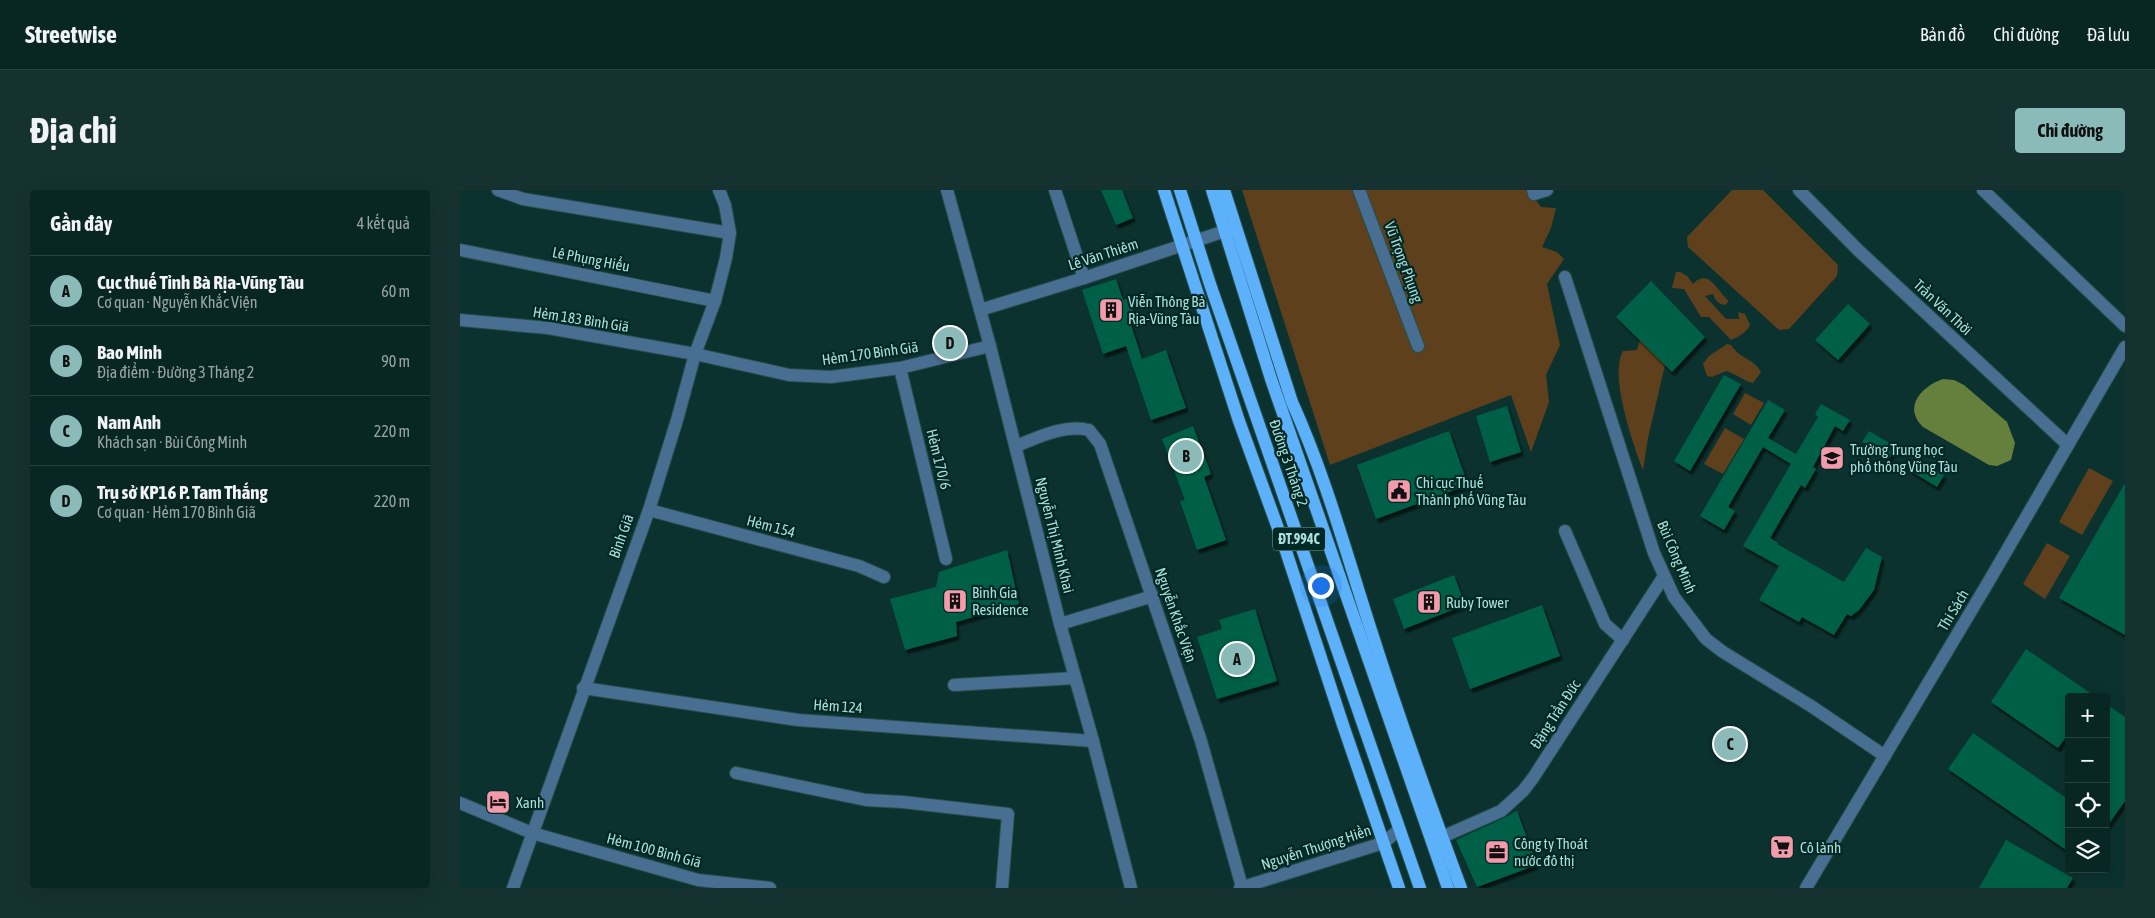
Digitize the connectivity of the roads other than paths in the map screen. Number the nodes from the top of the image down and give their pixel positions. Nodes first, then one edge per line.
1 (498, 190) edge
2 (719, 190) edge
3 (947, 190) edge
4 (1054, 190) edge
5 (1164, 190) edge
6 (1180, 190) edge
7 (1212, 190) edge
8 (1224, 190) edge
9 (1359, 190) edge
10 (1799, 190) edge
11 (1983, 190) edge
12 (1231, 229) junction
13 (730, 233) junction
14 (1196, 241) junction
15 (1182, 246) junction
16 (460, 250) edge
17 (1564, 277) dead end
18 (1084, 278) junction
19 (715, 301) junction
20 (980, 310) junction
21 (460, 320) edge
22 (2125, 326) edge
23 (990, 346) junction
24 (1418, 346) dead end
25 (2125, 347) edge
26 (695, 354) junction
27 (900, 368) junction
28 (2068, 445) junction
29 (1016, 446) junction
30 (648, 510) junction
31 (1565, 531) dead end
32 (946, 559) dead end
33 (1664, 576) junction
34 (884, 577) dead end
35 (1153, 596) junction
36 (1060, 624) junction
37 (1623, 640) junction
38 (1075, 678) junction
39 (954, 686) dead end
40 (583, 688) junction
41 (1093, 741) junction
42 (1885, 756) junction
43 (736, 773) dead end
44 (460, 803) edge
45 (1430, 818) junction
46 (1399, 830) junction
47 (532, 833) junction
48 (1442, 836) junction
49 (1383, 843) junction
50 (513, 888) edge
51 (770, 888) edge
52 (1002, 888) edge
53 (1131, 888) edge
54 (1241, 888) edge
55 (1400, 888) edge
56 (1420, 888) edge
57 (1448, 888) edge
58 (1461, 888) edge
59 (1806, 888) edge

1 - 13 street
2 - 13 street, Bình Giã
3 - 20 street, Nguyễn Thị Minh Khai
4 - 18 street
5 - 15 main road, Đường 3 Tháng 2 / ĐT.994C
6 - 14 main road, Đường 3 Tháng 2 / ĐT.994C
7 - 12 main road, Đường 3 Tháng 2 / ĐT.994C
8 - 12 main road, Đường 3 Tháng 2 / ĐT.994C
9 - 24 street, Vũ Trọng Phụng
10 - 28 street, Trần Văn Thời
11 - 22 street
12 - 14 street, Lê Văn Thiêm
12 - 45 main road, Đường 3 Tháng 2 / ĐT.994C
13 - 19 street, Bình Giã
14 - 15 street, Lê Văn Thiêm
14 - 46 main road, Đường 3 Tháng 2 / ĐT.994C
15 - 18 street, Lê Văn Thiêm
15 - 49 main road, Đường 3 Tháng 2 / ĐT.994C
16 - 19 street, Lê Phụng Hiểu
17 - 33 street, Bùi Công Minh
18 - 20 street, Lê Văn Thiêm
19 - 26 street, Bình Giã
20 - 23 street, Nguyễn Thị Minh Khai
21 - 26 street, Hẻm 183 Bình Giã
23 - 27 street, Hẻm 170 Bình Giã
23 - 29 street, Nguyễn Thị Minh Khai
25 - 28 street, Thi Sách
26 - 27 street, Hẻm 170 Bình Giã
26 - 30 street, Bình Giã
27 - 32 street, Hẻm 170/6
28 - 42 street, Thi Sách
29 - 35 street, Nguyễn Khắc Viện
29 - 36 street, Nguyễn Thị Minh Khai
30 - 34 street, Hẻm 154
30 - 40 street, Bình Giã
31 - 37 street
33 - 37 street, Đặng Trần Đức
33 - 42 street, Bùi Công Minh
35 - 36 street
35 - 54 street, Nguyễn Khắc Viện
36 - 38 street, Nguyễn Thị Minh Khai
37 - 48 street, Đặng Trần Đức
38 - 39 street
38 - 41 street, Nguyễn Thị Minh Khai
40 - 41 street, Hẻm 124
40 - 47 street, Bình Giã
41 - 53 street, Nguyễn Thị Minh Khai
42 - 59 street, Thi Sách
43 - 52 street
44 - 47 street, Hẻm 100 Bình Giã
45 - 48 main road, Đường 3 Tháng 2 / ĐT.994C
45 - 57 main road, Đường 3 Tháng 2 / ĐT.994C
46 - 49 street, Nguyễn Thượng Hiền
46 - 56 main road, Đường 3 Tháng 2 / ĐT.994C
47 - 50 street, Bình Giã
47 - 51 street, Hẻm 100 Bình Giã
48 - 58 main road, Đường 3 Tháng 2 / ĐT.994C
49 - 54 street, Nguyễn Thượng Hiền
49 - 55 main road, Đường 3 Tháng 2 / ĐT.994C

